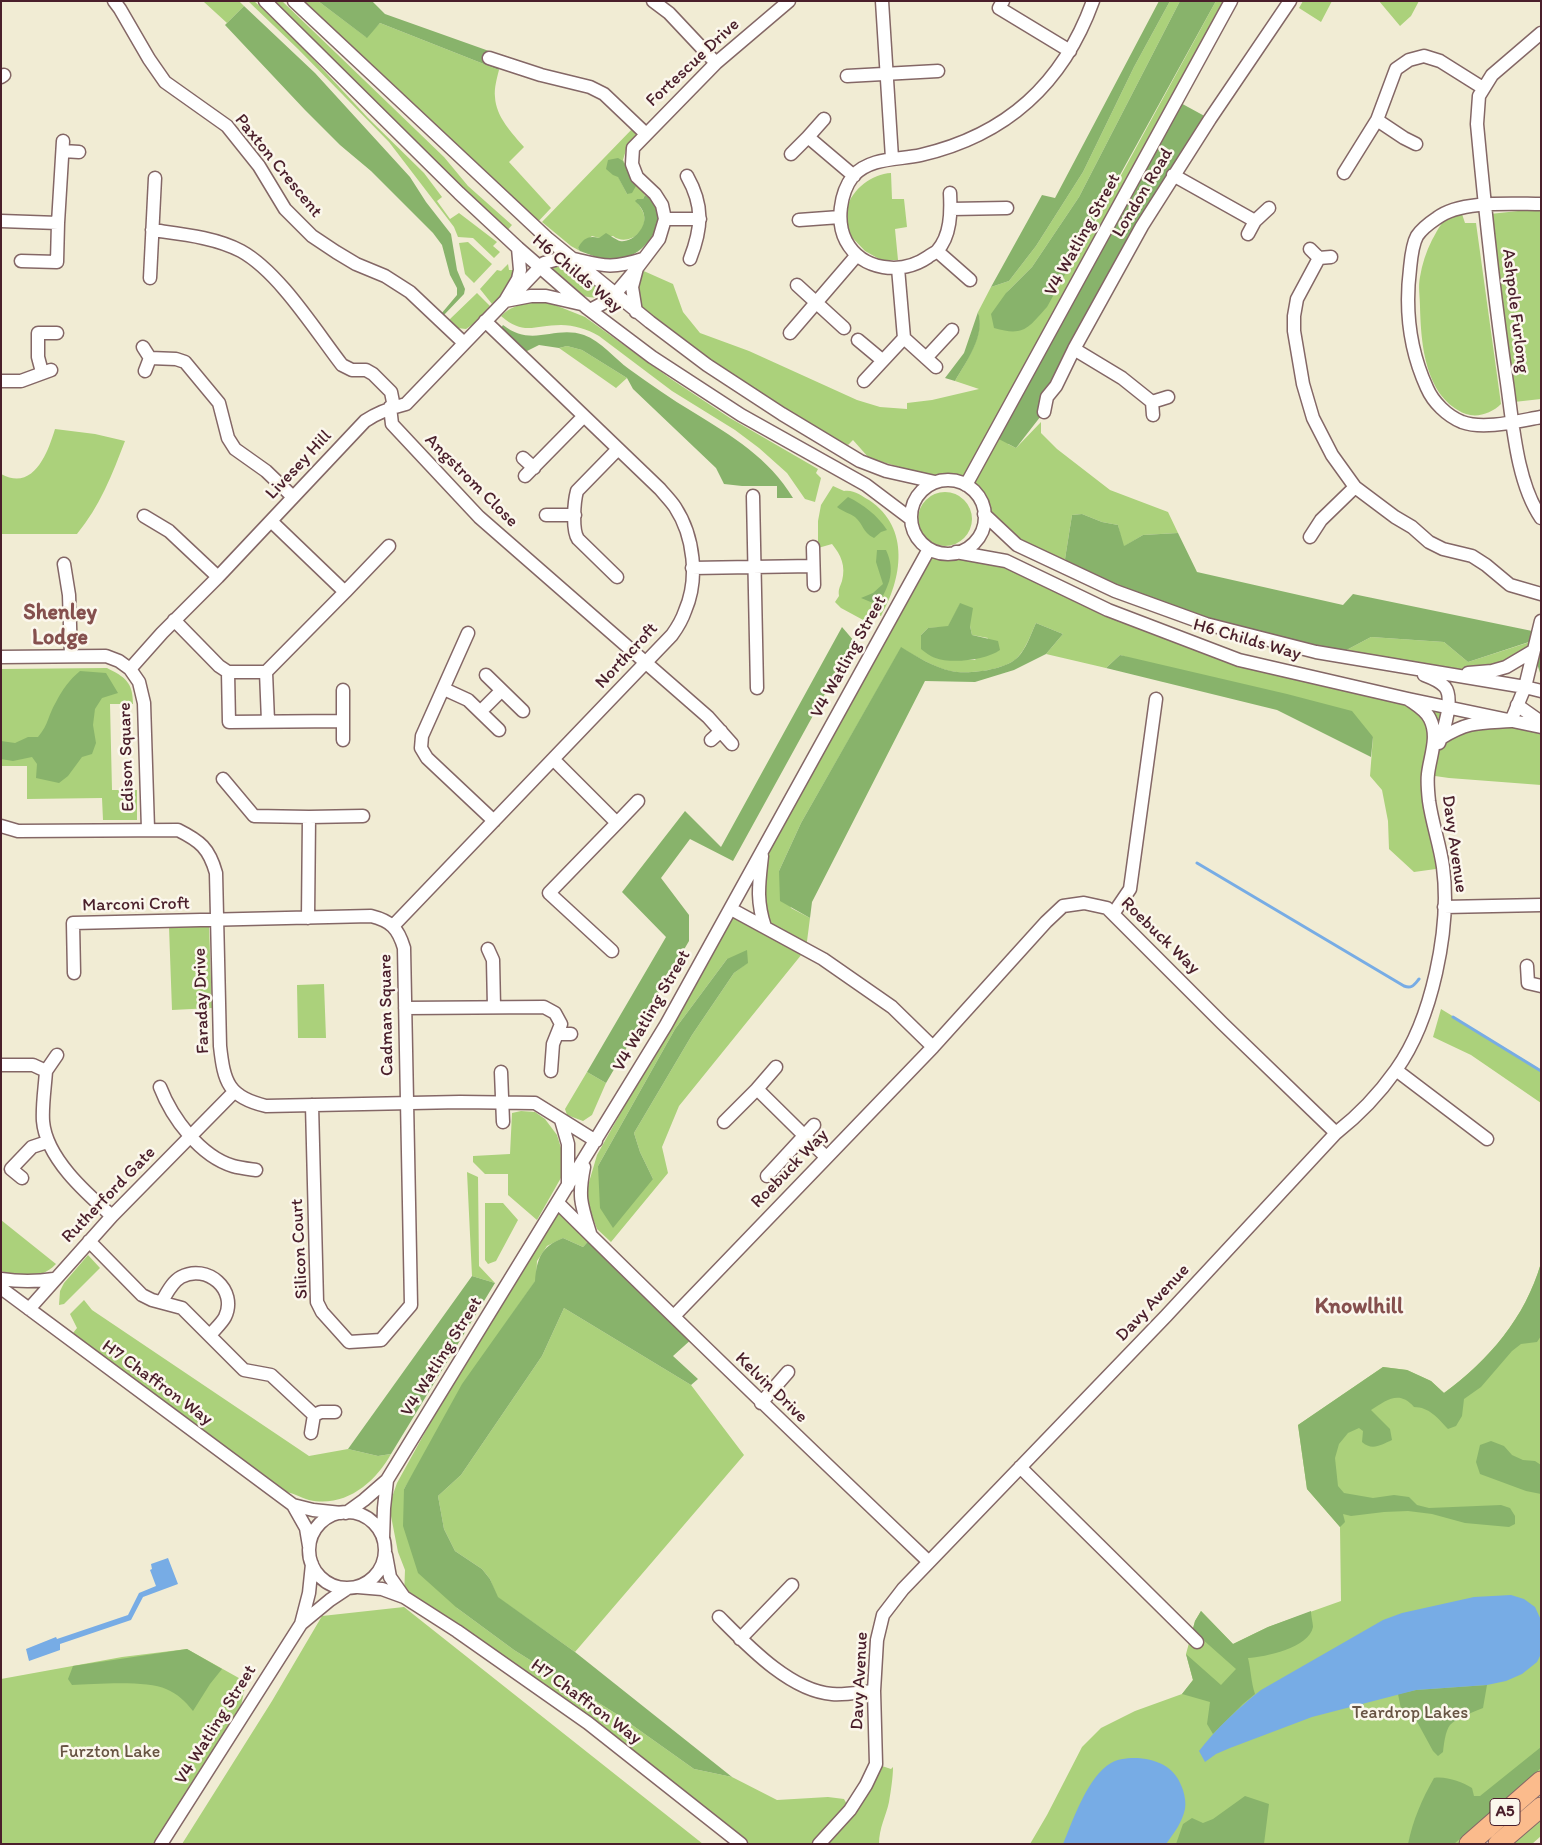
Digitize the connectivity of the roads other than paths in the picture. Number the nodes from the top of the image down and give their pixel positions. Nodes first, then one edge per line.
1 (114, 1) edge
2 (265, 1) edge
3 (294, 1) edge
4 (789, 1) edge
5 (882, 1) edge
6 (1003, 1) edge
7 (1093, 1) edge
8 (1231, 1) edge
9 (1290, 1) edge
10 (655, 2) edge
11 (1541, 33) edge
12 (1070, 51) junction
13 (489, 58) dead end
14 (716, 63) junction
15 (938, 71) dead end
16 (886, 74) junction
17 (847, 76) dead end
18 (1484, 88) junction
19 (824, 119) dead end
20 (1377, 120) junction
21 (646, 133) junction
22 (808, 137) junction
23 (1416, 144) dead end
24 (79, 152) dead end
25 (792, 154) dead end
26 (892, 158) junction
27 (1344, 173) dead end
28 (1173, 175) junction
29 (687, 176) dead end
30 (854, 176) junction
31 (155, 178) dead end
32 (950, 193) dead end
33 (1541, 204) edge
34 (1485, 205) junction
35 (1007, 208) dead end
36 (1269, 208) dead end
37 (950, 209) junction
38 (840, 217) junction
39 (664, 219) junction
40 (700, 219) junction
41 (799, 220) dead end
42 (1255, 220) junction
43 (1, 221) edge
44 (58, 224) junction
45 (152, 230) junction
46 (1248, 234) dead end
47 (518, 248) junction
48 (937, 251) junction
49 (857, 255) junction
50 (1320, 255) dead end
51 (571, 257) junction
52 (690, 259) dead end
53 (21, 261) dead end
54 (640, 263) junction
55 (536, 264) junction
56 (898, 268) junction
57 (150, 278) dead end
58 (970, 280) dead end
59 (797, 285) dead end
60 (614, 294) junction
61 (508, 296) junction
62 (817, 303) junction
63 (587, 308) junction
64 (636, 312) junction
65 (486, 321) junction
66 (844, 328) dead end
67 (952, 330) dead end
68 (790, 332) dead end
69 (56, 333) dead end
70 (904, 338) junction
71 (858, 340) dead end
72 (464, 343) junction
73 (1074, 349) junction
74 (882, 360) junction
75 (145, 371) dead end
76 (1, 381) edge
77 (864, 381) dead end
78 (1168, 397) dead end
79 (1152, 402) junction
80 (392, 407) junction
81 (1044, 412) dead end
82 (1153, 415) dead end
83 (583, 417) junction
84 (1541, 417) edge
85 (1512, 421) junction
86 (618, 450) junction
87 (523, 458) dead end
88 (935, 482) junction
89 (966, 485) junction
90 (1355, 487) junction
91 (753, 496) dead end
92 (293, 497) junction
93 (984, 514) junction
94 (546, 515) dead end
95 (575, 515) junction
96 (144, 516) dead end
97 (1541, 518) edge
98 (911, 519) junction
99 (271, 521) junction
100 (1310, 537) dead end
101 (389, 546) dead end
102 (813, 547) dead end
103 (929, 549) junction
104 (956, 552) junction
105 (64, 564) dead end
106 (813, 566) junction
107 (754, 567) junction
108 (692, 568) junction
109 (218, 577) junction
110 (617, 577) dead end
111 (814, 585) dead end
112 (345, 592) junction
113 (1541, 594) edge
114 (174, 620) junction
115 (1541, 621) edge
116 (468, 633) dead end
117 (1533, 651) junction
118 (71, 656) junction
119 (1, 657) edge
120 (646, 663) junction
121 (1411, 668) junction
122 (130, 669) junction
123 (228, 672) junction
124 (266, 672) junction
125 (486, 675) dead end
126 (1451, 675) junction
127 (1525, 686) junction
128 (757, 688) dead end
129 (444, 689) junction
130 (343, 690) dead end
131 (501, 691) junction
132 (1541, 691) edge
133 (1156, 699) dead end
134 (1408, 699) junction
135 (1517, 704) junction
136 (1448, 706) junction
137 (481, 711) junction
138 (522, 711) dead end
139 (1511, 721) junction
140 (268, 722) junction
141 (343, 722) junction
142 (1540, 724) edge
143 (499, 730) dead end
144 (721, 731) junction
145 (1441, 738) junction
146 (343, 740) dead end
147 (711, 740) dead end
148 (732, 744) dead end
149 (1432, 756) junction
150 (553, 760) junction
151 (222, 779) dead end
152 (638, 801) dead end
153 (362, 816) dead end
154 (309, 817) junction
155 (494, 821) junction
156 (617, 823) junction
157 (1, 826) edge
158 (148, 829) junction
159 (762, 851) junction
160 (1541, 905) edge
161 (1444, 908) junction
162 (731, 909) junction
163 (1114, 914) junction
164 (308, 918) junction
165 (218, 921) junction
166 (392, 926) junction
167 (765, 927) junction
168 (488, 949) dead end
169 (612, 951) dead end
170 (1527, 966) dead end
171 (74, 973) dead end
172 (1541, 986) edge
173 (494, 1007) junction
174 (404, 1008) junction
175 (933, 1047) junction
176 (57, 1055) dead end
177 (1, 1065) edge
178 (776, 1068) dead end
179 (1396, 1070) junction
180 (46, 1071) junction
181 (551, 1071) dead end
182 (500, 1072) dead end
183 (160, 1087) dead end
184 (757, 1090) junction
185 (234, 1092) junction
186 (502, 1102) junction
187 (406, 1104) junction
188 (312, 1105) junction
189 (561, 1120) junction
190 (503, 1122) dead end
191 (724, 1122) dead end
192 (814, 1125) dead end
193 (1336, 1133) junction
194 (190, 1136) junction
195 (804, 1137) junction
196 (1487, 1139) dead end
197 (596, 1141) junction
198 (47, 1142) junction
199 (586, 1157) junction
200 (826, 1157) junction
201 (256, 1170) dead end
202 (767, 1176) dead end
203 (22, 1178) dead end
204 (568, 1186) junction
205 (558, 1203) junction
206 (112, 1216) junction
207 (592, 1237) junction
208 (90, 1241) junction
209 (1, 1278) edge
210 (54, 1279) junction
211 (1, 1288) edge
212 (1, 1298) edge
213 (162, 1302) junction
214 (29, 1309) junction
215 (674, 1316) junction
216 (39, 1317) junction
217 (210, 1335) junction
218 (788, 1372) dead end
219 (761, 1403) junction
220 (336, 1412) dead end
221 (314, 1415) junction
222 (311, 1433) dead end
223 (1020, 1467) junction
224 (387, 1480) junction
225 (293, 1505) junction
226 (343, 1513) junction
227 (384, 1543) junction
228 (310, 1549) junction
229 (928, 1562) junction
230 (312, 1564) junction
231 (792, 1585) dead end
232 (353, 1588) junction
233 (404, 1597) junction
234 (719, 1616) dead end
235 (301, 1624) junction
236 (740, 1639) junction
237 (1197, 1642) dead end
238 (874, 1691) junction
239 (1541, 1781) edge
240 (1541, 1807) edge
241 (161, 1844) edge
242 (740, 1844) edge
243 (819, 1844) edge
244 (1469, 1844) edge
245 (1498, 1844) edge

1 - 72 street, Paxton Crescent
2 - 47 street, H6 Childs Way
3 - 51 street, H6 Childs Way
4 - 14 street, Fortescue Drive
5 - 16 street
6 - 12 street
7 - 12 street
8 - 89 street, V4 Watling Street
9 - 28 street, London Road
10 - 14 street
11 - 18 street, Ashpole Furlong
12 - 26 street
13 - 21 street, Fortescue Drive
14 - 21 street, Fortescue Drive
15 - 16 street
16 - 17 street
16 - 26 street
18 - 20 street
18 - 34 street, Ashpole Furlong
19 - 22 street
20 - 23 street
20 - 27 street
21 - 39 street, Fortescue Drive
22 - 25 street
22 - 30 street
24 - 44 street
26 - 30 street
28 - 42 street
28 - 73 street, London Road
29 - 40 street
30 - 38 street
31 - 45 street
32 - 37 street
33 - 34 street
34 - 85 street, Ashpole Furlong
34 - 85 street
35 - 37 street
36 - 42 street
37 - 48 street
38 - 41 street
38 - 49 street
39 - 40 street
39 - 54 street
40 - 52 street
42 - 46 street
43 - 44 street
44 - 53 street
45 - 57 street
45 - 80 street, Angstrom Close
47 - 55 street, H6 Childs Way
47 - 61 street, Livesey Hill
48 - 56 street
48 - 58 street
49 - 56 street
49 - 62 street
50 - 90 street
51 - 54 street
51 - 55 street, Livesey Hill
51 - 60 street, H6 Childs Way
54 - 60 street
54 - 64 street
55 - 61 street, Livesey Hill
55 - 63 street, H6 Childs Way
56 - 70 street
59 - 62 street
60 - 63 street
60 - 64 street, H6 Childs Way
61 - 63 street
61 - 65 street, Livesey Hill
62 - 66 street
62 - 68 street
63 - 98 street, H6 Childs Way
64 - 88 street, H6 Childs Way
65 - 72 street, Livesey Hill
65 - 83 street, Northcroft
67 - 70 street
69 - 76 street
70 - 74 street
71 - 74 street
72 - 80 street, Livesey Hill
73 - 79 street
73 - 81 street, London Road
74 - 77 street
75 - 92 street
78 - 79 street
79 - 82 street
80 - 92 street, Livesey Hill
80 - 120 street, Angstrom Close
83 - 86 street, Northcroft
83 - 87 street
84 - 85 street
85 - 97 street, Ashpole Furlong
86 - 95 street
86 - 108 street, Northcroft
88 - 89 street
88 - 98 street
89 - 93 street
90 - 100 street
90 - 113 street
91 - 107 street
92 - 99 street, Livesey Hill
93 - 104 street
93 - 121 street, H6 Childs Way
94 - 95 street
95 - 110 street
96 - 109 street
98 - 103 street
99 - 109 street, Livesey Hill
99 - 112 street
101 - 112 street
102 - 106 street
103 - 104 street
103 - 159 street, V4 Watling Street
104 - 134 street, H6 Childs Way
105 - 118 street
106 - 107 street
106 - 111 street
107 - 108 street
107 - 128 street
108 - 120 street, Northcroft
109 - 114 street, Livesey Hill
112 - 124 street
114 - 122 street, Livesey Hill
114 - 123 street
115 - 117 street
116 - 129 street
117 - 126 street
117 - 127 street
118 - 119 street
118 - 122 street
120 - 144 street, Angstrom Close
120 - 150 street, Northcroft
121 - 126 street, H6 Childs Way
121 - 136 street
122 - 158 street, Edison Square
123 - 124 street
123 - 140 street
124 - 140 street
125 - 131 street
126 - 127 street, H6 Childs Way
127 - 132 street, H6 Childs Way
127 - 135 street
129 - 137 street
129 - 155 street
130 - 141 street
131 - 137 street
131 - 138 street
133 - 163 street
134 - 136 street, H6 Childs Way
134 - 149 street, Davy Avenue
135 - 139 street
135 - 142 street
136 - 139 street, H6 Childs Way
136 - 145 street, Davy Avenue
137 - 143 street
139 - 142 street, H6 Childs Way
139 - 145 street
140 - 141 street
141 - 146 street
144 - 147 street
144 - 148 street, Angstrom Close
145 - 149 street, Davy Avenue
149 - 161 street, Davy Avenue
150 - 155 street, Northcroft
150 - 156 street
151 - 154 street
152 - 156 street
153 - 154 street
154 - 164 street
155 - 166 street, Northcroft
156 - 169 street
157 - 158 street, Faraday Drive
158 - 165 street, Faraday Drive
159 - 162 street, V4 Watling Street
159 - 167 street
160 - 161 street
161 - 179 street, Davy Avenue
162 - 167 street
162 - 197 street, V4 Watling Street
163 - 175 street, Roebuck Way
163 - 193 street, Roebuck Way
164 - 165 street
164 - 166 street
165 - 171 street, Marconi Croft
165 - 185 street, Faraday Drive
166 - 174 street, Cadman Square
167 - 175 street
168 - 173 street
170 - 172 street
173 - 174 street
173 - 181 street
174 - 187 street, Cadman Square
175 - 200 street, Roebuck Way
176 - 180 street
177 - 180 street
178 - 184 street
179 - 193 street, Davy Avenue
179 - 196 street
180 - 198 street
182 - 186 street
183 - 194 street
184 - 191 street
184 - 195 street
185 - 188 street
185 - 194 street, Rutherford Gate
186 - 187 street
186 - 189 street
186 - 190 street
187 - 188 street
187 - 188 street, Silicon Court
189 - 197 street
189 - 204 street
192 - 195 street
193 - 223 street, Davy Avenue
194 - 201 street
194 - 206 street, Rutherford Gate
195 - 200 street
195 - 202 street
197 - 199 street, V4 Watling Street
198 - 203 street
198 - 206 street
199 - 204 street, V4 Watling Street
199 - 207 street, Kelvin Drive
200 - 215 street, Roebuck Way
204 - 205 street, V4 Watling Street
205 - 207 street, Kelvin Drive
205 - 224 street, V4 Watling Street
206 - 208 street, Rutherford Gate
207 - 215 street, Kelvin Drive
208 - 210 street, Rutherford Gate
208 - 213 street
209 - 210 street
210 - 214 street, Rutherford Gate
211 - 214 street, H7 Chaffron Way
212 - 216 street
213 - 217 street
213 - 217 street
214 - 216 street, H7 Chaffron Way
215 - 219 street, Kelvin Drive
216 - 225 street, H7 Chaffron Way
217 - 221 street
218 - 219 street
219 - 229 street, Kelvin Drive
220 - 221 street
221 - 222 street
223 - 229 street, Davy Avenue
223 - 237 street
224 - 226 street, V4 Watling Street
224 - 227 street, V4 Watling Street
225 - 226 street, H7 Chaffron Way
225 - 228 street, H7 Chaffron Way
226 - 227 street
226 - 228 street
227 - 232 street
227 - 233 street, H7 Chaffron Way
228 - 230 street
229 - 238 street, Davy Avenue
230 - 232 street
230 - 235 street, V4 Watling Street
231 - 236 street
232 - 233 street, H7 Chaffron Way
232 - 235 street, V4 Watling Street
233 - 242 street, H7 Chaffron Way
234 - 236 street
235 - 241 street, V4 Watling Street
236 - 238 street
238 - 243 street, Davy Avenue
239 - 244 highway, A5
240 - 245 highway, A5

